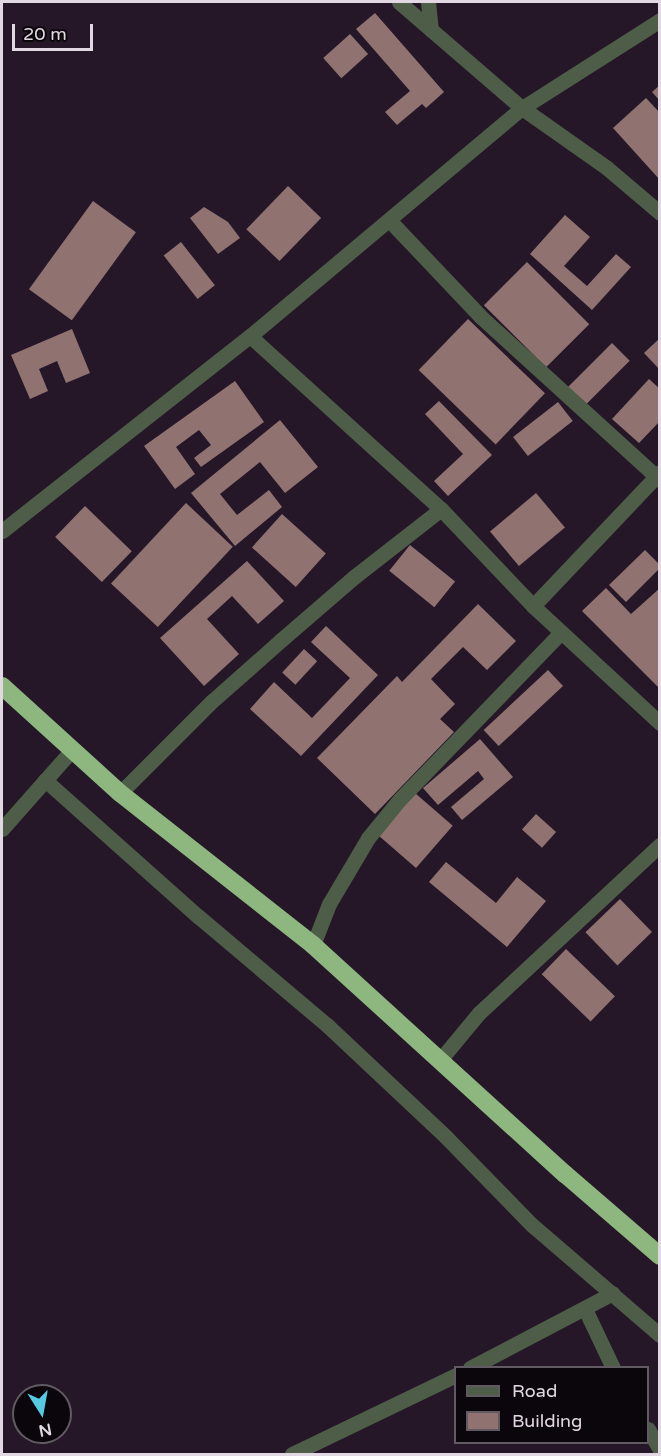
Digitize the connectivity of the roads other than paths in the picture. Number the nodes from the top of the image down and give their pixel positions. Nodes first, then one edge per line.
1 (399, 2) edge
2 (428, 2) edge
3 (660, 20) edge
4 (431, 30) junction
5 (522, 108) junction
6 (660, 213) edge
7 (390, 221) junction
8 (250, 336) junction
9 (658, 476) edge
10 (441, 509) junction
11 (2, 531) edge
12 (533, 606) junction
13 (561, 632) junction
14 (2, 686) edge
15 (660, 723) edge
16 (71, 751) junction
17 (45, 780) junction
18 (120, 793) junction
19 (2, 829) edge
20 (660, 845) edge
21 (313, 945) junction
22 (440, 1060) junction
23 (660, 1256) edge
24 (613, 1293) junction
25 (585, 1310) junction
26 (660, 1335) edge
27 (474, 1366) edge
28 (612, 1366) edge
29 (454, 1376) edge
30 (649, 1431) edge
31 (660, 1450) edge
32 (292, 1455) edge

1 - 4 street
2 - 4 street
3 - 5 street
4 - 5 street
5 - 6 street
5 - 7 street
7 - 8 street
7 - 9 street
8 - 10 street
8 - 11 street
9 - 12 street
10 - 12 street
10 - 18 street
12 - 13 street
13 - 15 street
13 - 21 street
14 - 16 highway
16 - 17 street
16 - 18 highway
17 - 19 street
17 - 24 street
18 - 21 highway
20 - 22 street
21 - 22 highway
22 - 23 highway
24 - 25 street
24 - 26 street
25 - 27 street
25 - 28 street
29 - 32 street
30 - 31 street

